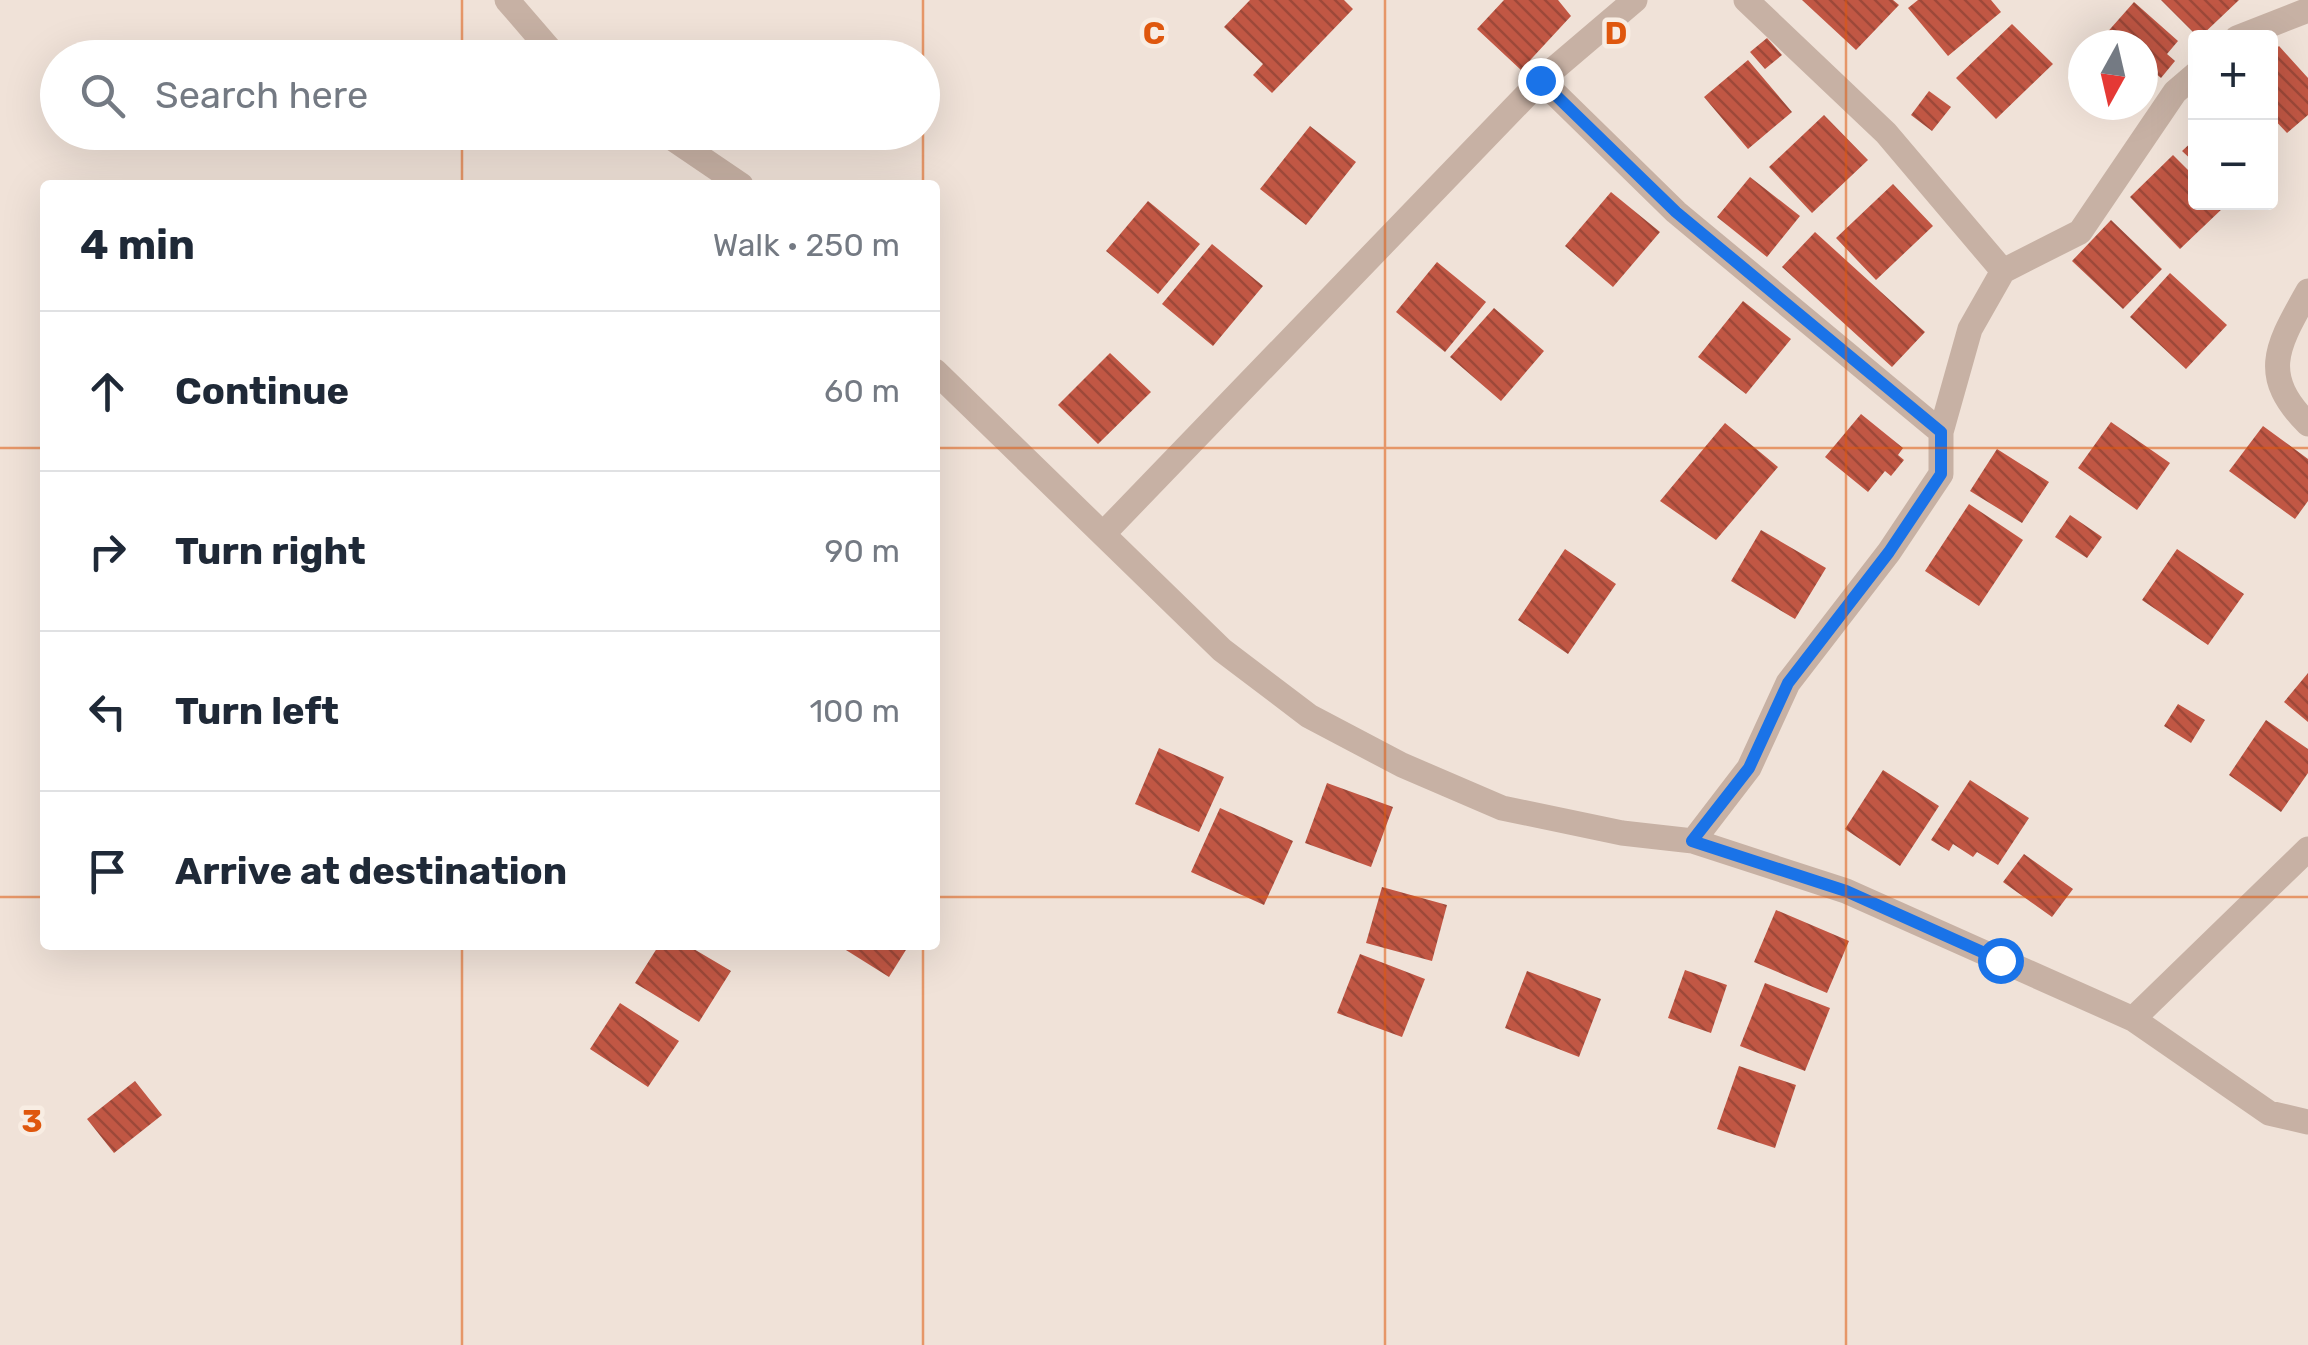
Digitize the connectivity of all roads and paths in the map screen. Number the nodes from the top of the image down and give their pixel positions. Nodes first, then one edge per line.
1 (507, 0) edge
2 (1635, 0) edge
3 (1746, 0) edge
4 (2308, 10) edge
5 (2257, 30) edge
6 (542, 40) edge
7 (1540, 80) junction
8 (2188, 81) edge
9 (689, 150) edge
10 (734, 180) edge
11 (2004, 271) junction
12 (2308, 291) edge
13 (940, 376) edge
14 (2308, 424) edge
15 (1941, 432) junction
16 (1104, 534) junction
17 (1692, 841) junction
18 (2308, 849) edge
19 (2132, 1020) junction
20 (2308, 1122) edge

1 - 6 street
2 - 7 street
3 - 11 street
4 - 5 street
7 - 15 street
7 - 16 street
8 - 11 street
9 - 10 street
11 - 15 street
12 - 14 street
13 - 16 street
15 - 17 street
16 - 17 street
17 - 19 street
18 - 19 street
19 - 20 street

